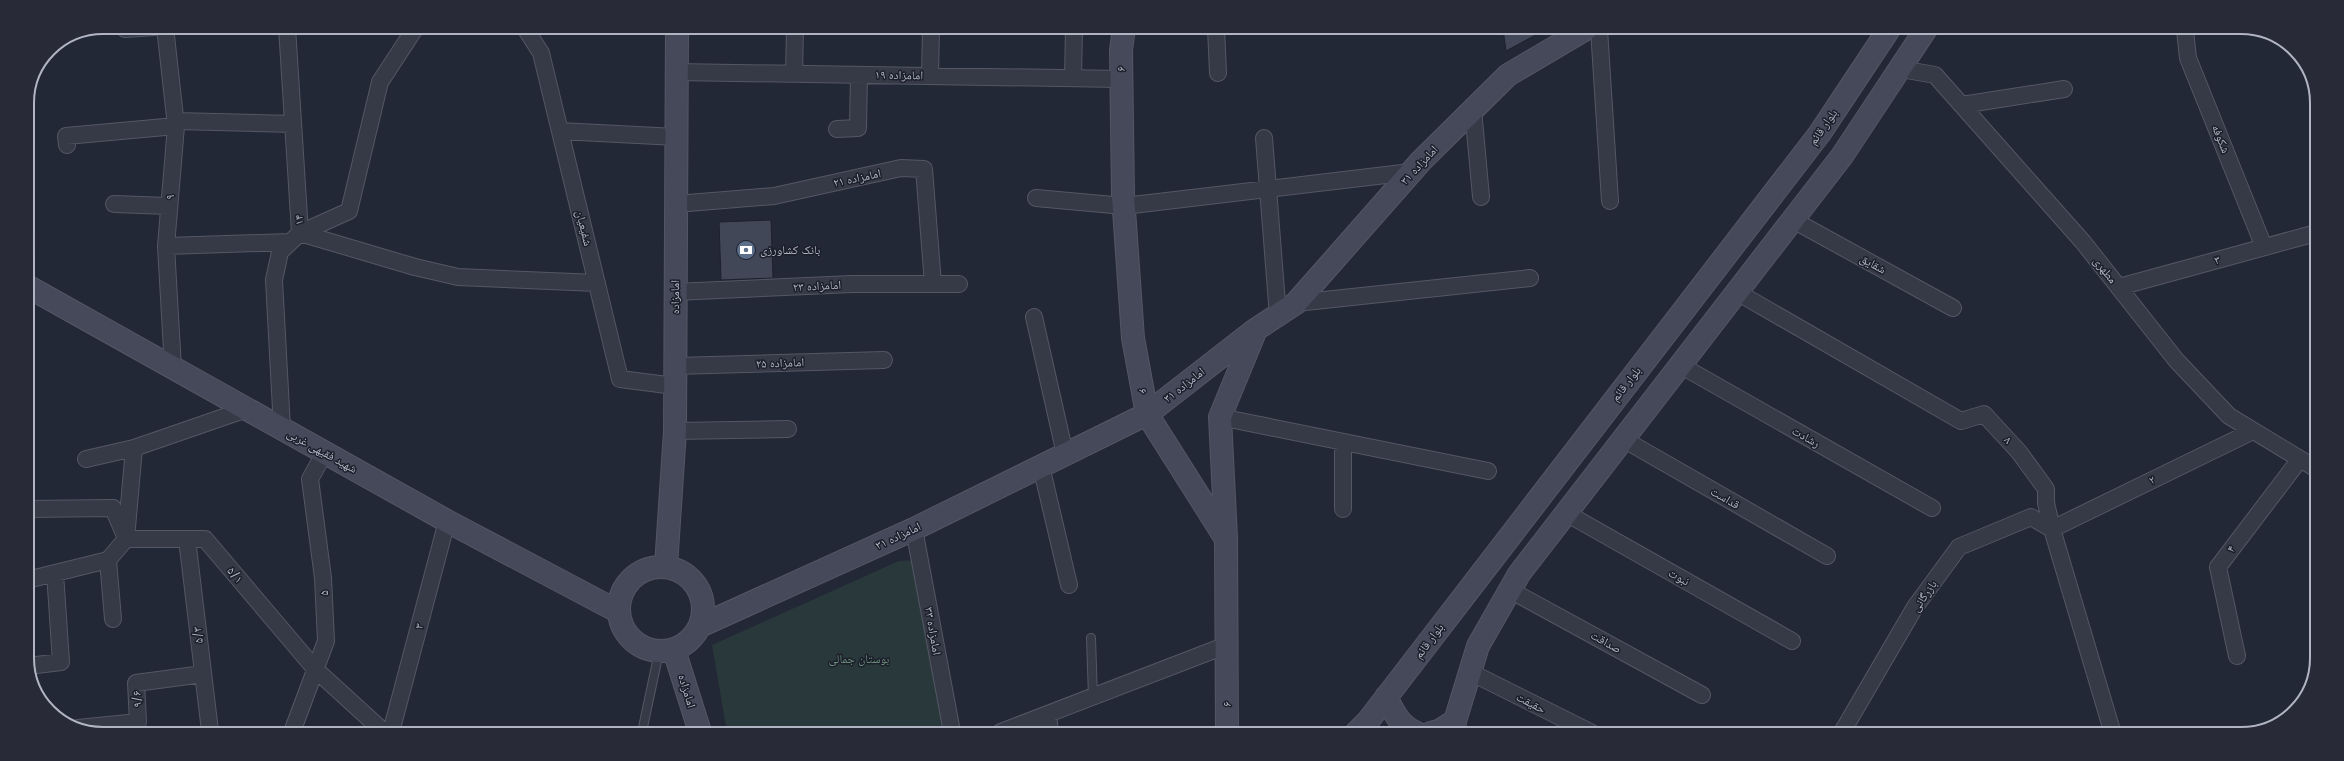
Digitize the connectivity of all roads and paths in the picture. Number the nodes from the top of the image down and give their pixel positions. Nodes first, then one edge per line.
1 (166, 34) edge
2 (287, 34) edge
3 (411, 34) edge
4 (529, 34) edge
5 (677, 34) edge
6 (795, 34) edge
7 (931, 34) edge
8 (1074, 34) edge
9 (1123, 34) edge
10 (1216, 34) edge
11 (1578, 34) edge
12 (1599, 34) edge
13 (1886, 34) edge
14 (1923, 34) edge
15 (2185, 34) edge
16 (1901, 69) junction
17 (676, 72) junction
18 (1218, 73) dead end
19 (794, 74) junction
20 (859, 75) junction
21 (930, 76) junction
22 (1074, 78) junction
23 (1122, 79) junction
24 (2064, 90) dead end
25 (1962, 105) junction
26 (1474, 109) junction
27 (176, 124) junction
28 (293, 124) junction
29 (837, 129) dead end
30 (560, 131) junction
31 (676, 137) junction
32 (1264, 138) dead end
33 (67, 145) dead end
34 (1411, 172) junction
35 (1267, 189) junction
36 (1481, 197) dead end
37 (1036, 198) dead end
38 (1610, 201) dead end
39 (114, 204) dead end
40 (676, 204) junction
41 (169, 206) junction
42 (1124, 206) junction
43 (1793, 220) junction
44 (2310, 235) edge
45 (295, 238) junction
46 (166, 246) junction
47 (2264, 247) junction
48 (1530, 278) dead end
49 (597, 283) junction
50 (933, 284) junction
51 (959, 284) dead end
52 (2119, 287) junction
53 (34, 290) edge
54 (675, 292) junction
55 (1737, 292) junction
56 (1296, 304) junction
57 (1953, 308) dead end
58 (1278, 316) junction
59 (1034, 317) dead end
60 (1255, 330) junction
61 (884, 360) dead end
62 (1680, 366) junction
63 (173, 368) junction
64 (675, 376) junction
65 (247, 409) junction
66 (1147, 414) junction
67 (1220, 417) junction
68 (282, 428) junction
69 (788, 429) dead end
70 (675, 430) junction
71 (2253, 431) junction
72 (1623, 440) junction
73 (1343, 442) junction
74 (134, 448) junction
75 (324, 452) junction
76 (1065, 454) junction
77 (2300, 459) junction
78 (86, 460) dead end
79 (2310, 465) edge
80 (1041, 466) junction
81 (1488, 471) dead end
82 (1932, 508) dead end
83 (34, 509) edge
84 (1343, 509) dead end
85 (1566, 514) junction
86 (447, 521) junction
87 (914, 529) junction
88 (2052, 529) junction
89 (126, 539) junction
90 (187, 539) junction
91 (1226, 539) junction
92 (1827, 556) dead end
93 (108, 560) junction
94 (666, 566) junction
95 (55, 573) junction
96 (34, 578) edge
97 (1069, 585) dead end
98 (1510, 590) junction
99 (619, 612) junction
100 (113, 619) dead end
101 (700, 626) junction
102 (1091, 638) dead end
103 (1792, 641) dead end
104 (1227, 645) junction
105 (667, 651) junction
106 (2237, 656) dead end
107 (34, 665) edge
108 (316, 670) junction
109 (1470, 672) junction
110 (203, 674) junction
111 (1702, 695) dead end
112 (1093, 697) junction
113 (1386, 697) junction
114 (1048, 714) junction
115 (96, 726) edge
116 (209, 727) edge
117 (294, 727) edge
118 (379, 727) edge
119 (393, 727) edge
120 (644, 727) edge
121 (698, 727) edge
122 (951, 727) edge
123 (1013, 727) edge
124 (1049, 727) edge
125 (1227, 727) edge
126 (1361, 727) edge
127 (1406, 727) edge
128 (1455, 727) edge
129 (1580, 727) edge
130 (1845, 727) edge
131 (2112, 727) edge

1 - 27 street, ۹
2 - 28 street, ۱۴
3 - 45 street
4 - 30 street, شفیعیان
5 - 17 street, امامزاده
6 - 19 street
7 - 21 street
8 - 22 street
9 - 23 street, ۶
10 - 18 street
11 - 26 street, امامزاده ۳۱
12 - 38 street
13 - 113 street, بلوار قائم
14 - 16 street
15 - 47 street, شکوفه
16 - 25 street, مطهری
16 - 43 street
17 - 19 street, امامزاده ۱۹
17 - 31 street, امامزاده
19 - 20 street, امامزاده ۱۹
20 - 21 street, امامزاده ۱۹
20 - 29 street
21 - 22 street, امامزاده ۱۹
22 - 23 street, امامزاده ۱۹
23 - 42 street, ۶
24 - 25 street
25 - 52 street, مطهری
26 - 34 street, امامزاده ۳۱
26 - 36 street
27 - 28 street
27 - 33 street
27 - 41 street, ۹
28 - 45 street, ۱۴
30 - 31 street
30 - 49 street, شفیعیان
31 - 40 street, امامزاده
32 - 35 street
34 - 35 street
34 - 56 street, امامزاده ۳۱
35 - 42 street
35 - 58 street
37 - 42 street
39 - 41 street
40 - 50 street, امامزاده ۲۱
40 - 54 street, امامزاده
41 - 46 street, ۹
42 - 66 street, ۶
43 - 55 street
43 - 57 street, شقایق
44 - 47 street, ۳
45 - 46 street
45 - 49 street
45 - 68 street, ۱۴
46 - 63 street, ۹
47 - 52 street, ۳
48 - 56 street
49 - 64 street, شفیعیان
50 - 51 street, امامزاده ۲۳
50 - 54 street, امامزاده ۲۳
52 - 71 street, مطهری
53 - 63 street, شهید فقیهی غربی
54 - 64 street, امامزاده
55 - 62 street
55 - 88 street, ۸
56 - 58 street, امامزاده ۳۱
58 - 60 street, امامزاده ۳۱
59 - 76 street
60 - 66 street, امامزاده ۳۱
60 - 67 street
61 - 64 street, امامزاده ۲۵
62 - 72 street
62 - 82 street, رشادت
63 - 65 street, شهید فقیهی غربی
64 - 70 street, امامزاده
65 - 68 street, شهید فقیهی غربی
65 - 74 street
66 - 76 street, امامزاده ۳۱
66 - 91 street, ۶
67 - 73 street
67 - 91 street
68 - 75 street, شهید فقیهی غربی
69 - 70 street
70 - 94 street, امامزاده
71 - 77 street, مطهری
71 - 88 street, ۲
72 - 85 street
72 - 92 street, قداست
73 - 81 street
73 - 84 street
74 - 78 street
74 - 89 street
75 - 86 street, شهید فقیهی غربی
75 - 108 street, ۵
76 - 80 street, امامزاده ۳۱
77 - 79 street, مطهری
77 - 106 street, ۴
80 - 87 street, امامزاده ۳۱
80 - 97 street
83 - 89 street
85 - 98 street
85 - 103 street, نبوت
86 - 99 street, شهید فقیهی غربی
86 - 119 street, ۳
87 - 101 street, امامزاده ۳۱
87 - 122 street, امامزاده ۳۳
88 - 130 street, بازرگانی
88 - 131 street, ۸
89 - 90 street, ۵/۱
89 - 93 street
90 - 108 street, ۵/۱
90 - 110 street, ۵/۳
91 - 104 street, ۶
93 - 95 street
93 - 100 street
94 - 99 street
94 - 101 street
95 - 96 street
95 - 107 street
98 - 109 street
98 - 111 street, صداقت
99 - 105 street
101 - 105 street
102 - 112 lane
104 - 112 street
104 - 125 street, ۶
105 - 120 lane
105 - 121 street, امامزاده
108 - 117 street, ۵
108 - 118 street, ۵/۱
109 - 128 street
109 - 129 street, حقیقت
110 - 115 street, ۹/۶
110 - 116 street, ۵/۳
112 - 114 street
113 - 126 street, بلوار قائم
113 - 127 street
114 - 123 street
114 - 124 street

